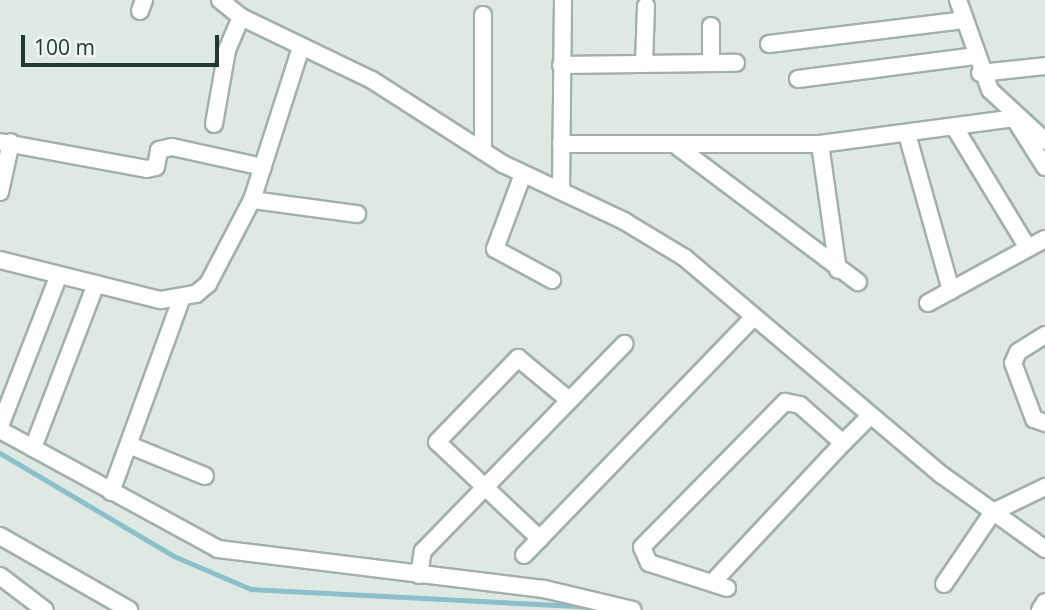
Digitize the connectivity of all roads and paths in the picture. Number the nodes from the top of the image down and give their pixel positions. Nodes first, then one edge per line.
1 (220, 0) edge
2 (563, 0) edge
3 (958, 0) edge
4 (646, 6) dead end
5 (483, 15) dead end
6 (241, 17) junction
7 (964, 20) junction
8 (711, 26) dead end
9 (769, 44) dead end
10 (301, 47) junction
11 (975, 56) junction
12 (711, 63) junction
13 (736, 63) dead end
14 (644, 64) junction
15 (561, 65) junction
16 (1045, 66) edge
17 (981, 72) junction
18 (798, 79) dead end
19 (1014, 118) junction
20 (214, 124) dead end
21 (955, 128) junction
22 (906, 134) junction
23 (1045, 141) edge
24 (5, 142) edge
25 (561, 144) junction
26 (820, 144) junction
27 (678, 147) junction
28 (483, 151) junction
29 (263, 167) junction
30 (1045, 167) edge
31 (523, 174) junction
32 (561, 191) junction
33 (0, 192) edge
34 (252, 200) junction
35 (357, 214) dead end
36 (1045, 239) edge
37 (1028, 248) junction
38 (0, 260) edge
39 (838, 270) junction
40 (59, 275) junction
41 (552, 280) dead end
42 (858, 282) dead end
43 (96, 284) junction
44 (951, 292) junction
45 (181, 300) junction
46 (928, 303) dead end
47 (752, 319) junction
48 (1045, 335) edge
49 (624, 344) dead end
50 (569, 400) junction
51 (870, 416) junction
52 (1045, 423) edge
53 (0, 428) edge
54 (844, 443) junction
55 (129, 445) junction
56 (33, 448) junction
57 (205, 476) dead end
58 (484, 486) junction
59 (1045, 487) edge
60 (111, 492) junction
61 (993, 512) junction
62 (0, 536) edge
63 (540, 539) junction
64 (1045, 549) edge
65 (524, 555) dead end
66 (419, 575) junction
67 (0, 576) edge
68 (943, 584) dead end
69 (1045, 602) edge
70 (120, 608) edge
71 (46, 610) edge
72 (633, 610) edge
73 (1040, 610) edge

1 - 6 street
2 - 15 street
3 - 7 street
4 - 14 street
5 - 28 street
6 - 10 street
6 - 20 street
7 - 9 street
7 - 11 street
8 - 12 street
10 - 28 street
10 - 29 street
11 - 17 street
11 - 18 street
12 - 13 street
12 - 14 street
14 - 15 street
15 - 25 street
16 - 17 street
17 - 19 street
19 - 21 street
19 - 23 street
19 - 30 street
21 - 22 street
21 - 37 street
22 - 26 street
22 - 44 street
24 - 29 street
24 - 33 street
25 - 27 street
25 - 32 street
26 - 27 street
26 - 39 street
27 - 39 street
28 - 31 street
29 - 34 street
31 - 32 street
31 - 41 street
32 - 47 street
34 - 35 street
34 - 45 street
36 - 37 street
37 - 44 street
38 - 40 street
39 - 42 street
40 - 43 street
40 - 53 street
43 - 45 street
43 - 56 street
44 - 46 street
45 - 55 street
47 - 51 street
47 - 63 street
48 - 52 street
49 - 50 street
50 - 58 street
50 - 58 street
51 - 54 street
51 - 61 street
53 - 56 street
54 - 54 street
55 - 57 street
55 - 60 street
56 - 60 street
58 - 63 street
58 - 66 street
59 - 61 street
60 - 66 street
61 - 64 street
61 - 68 street
62 - 70 street
63 - 65 street
66 - 72 street
67 - 71 street
69 - 73 street

